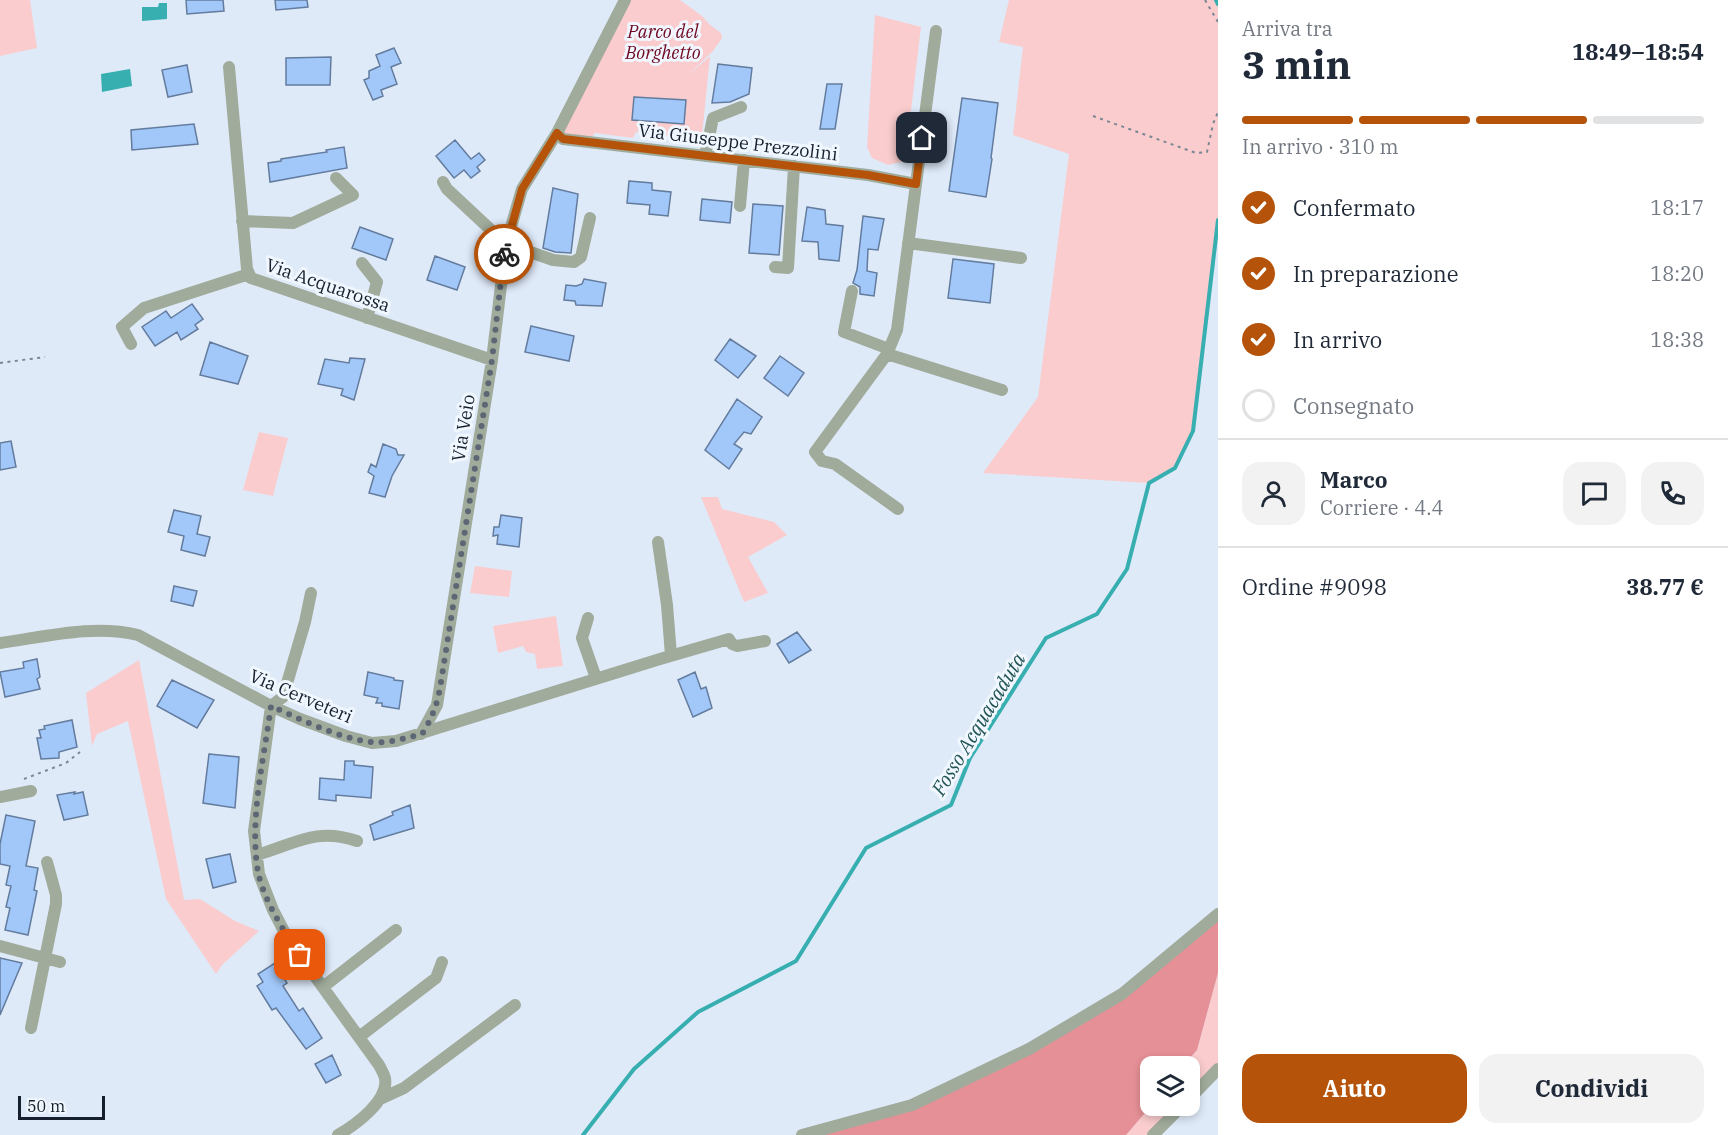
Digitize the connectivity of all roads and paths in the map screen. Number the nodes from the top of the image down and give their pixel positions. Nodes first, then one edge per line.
1 (625, 0) edge
2 (1205, 0) edge
3 (1218, 22) edge
4 (936, 31) dead end
5 (229, 67) dead end
6 (741, 107) dead end
7 (1218, 112) edge
8 (1093, 116) dead end
9 (557, 133) junction
10 (705, 156) junction
11 (744, 160) junction
12 (794, 166) junction
13 (336, 178) dead end
14 (443, 182) dead end
15 (916, 184) junction
16 (740, 206) dead end
17 (590, 218) dead end
18 (243, 221) junction
19 (908, 243) junction
20 (506, 244) junction
21 (1020, 258) dead end
22 (362, 263) dead end
23 (775, 267) dead end
24 (249, 274) junction
25 (852, 291) dead end
26 (367, 318) junction
27 (131, 344) dead end
28 (888, 351) junction
29 (45, 357) dead end
30 (492, 360) junction
31 (0, 363) edge
32 (1002, 390) dead end
33 (898, 509) dead end
34 (658, 542) dead end
35 (310, 593) dead end
36 (588, 618) dead end
37 (765, 640) dead end
38 (0, 644) edge
39 (671, 655) junction
40 (596, 678) junction
41 (271, 706) junction
42 (422, 734) junction
43 (80, 752) dead end
44 (31, 791) dead end
45 (15, 794) junction
46 (0, 796) edge
47 (357, 841) dead end
48 (257, 855) junction
49 (47, 862) dead end
50 (1218, 914) edge
51 (396, 930) dead end
52 (0, 946) edge
53 (46, 958) junction
54 (60, 962) dead end
55 (442, 962) dead end
56 (323, 987) junction
57 (514, 1005) dead end
58 (31, 1028) dead end
59 (359, 1037) junction
60 (1218, 1069) edge
61 (1200, 1088) edge
62 (380, 1099) junction
63 (1172, 1116) edge
64 (338, 1135) edge
65 (802, 1135) edge
66 (1153, 1135) edge

1 - 9 street, Via Veio
2 - 3 path
4 - 15 street
5 - 18 street, Via Acquarossa
6 - 10 street
7 - 8 path
9 - 10 street, Via Giuseppe Prezzolini
9 - 20 street, Via Veio
10 - 11 street, Via Giuseppe Prezzolini
11 - 12 street, Via Giuseppe Prezzolini
11 - 16 street
12 - 15 street, Via Giuseppe Prezzolini
12 - 23 street
13 - 18 street
14 - 20 street
15 - 19 street
17 - 20 street
18 - 24 street, Via Acquarossa
19 - 21 street
19 - 28 street
20 - 30 street, Via Veio
22 - 26 street
24 - 26 street, Via Acquarossa
24 - 27 street
25 - 28 street
26 - 30 street, Via Acquarossa
28 - 32 street
28 - 33 street
29 - 31 path
30 - 42 street, Via Veio
34 - 39 street
35 - 41 street
36 - 40 street
37 - 39 street, Via Cerveteri
38 - 41 street, Via Cerveteri
39 - 40 street, Via Cerveteri
40 - 42 street, Via Cerveteri
41 - 42 street, Via Cerveteri
41 - 48 street
43 - 45 path
44 - 45 street
45 - 46 street
47 - 48 street
48 - 56 street
49 - 53 street
50 - 65 street
51 - 56 street
52 - 53 street
53 - 54 street
53 - 58 street
55 - 59 street
56 - 59 street
57 - 62 street
59 - 62 street
60 - 61 street
62 - 64 street
63 - 66 street

